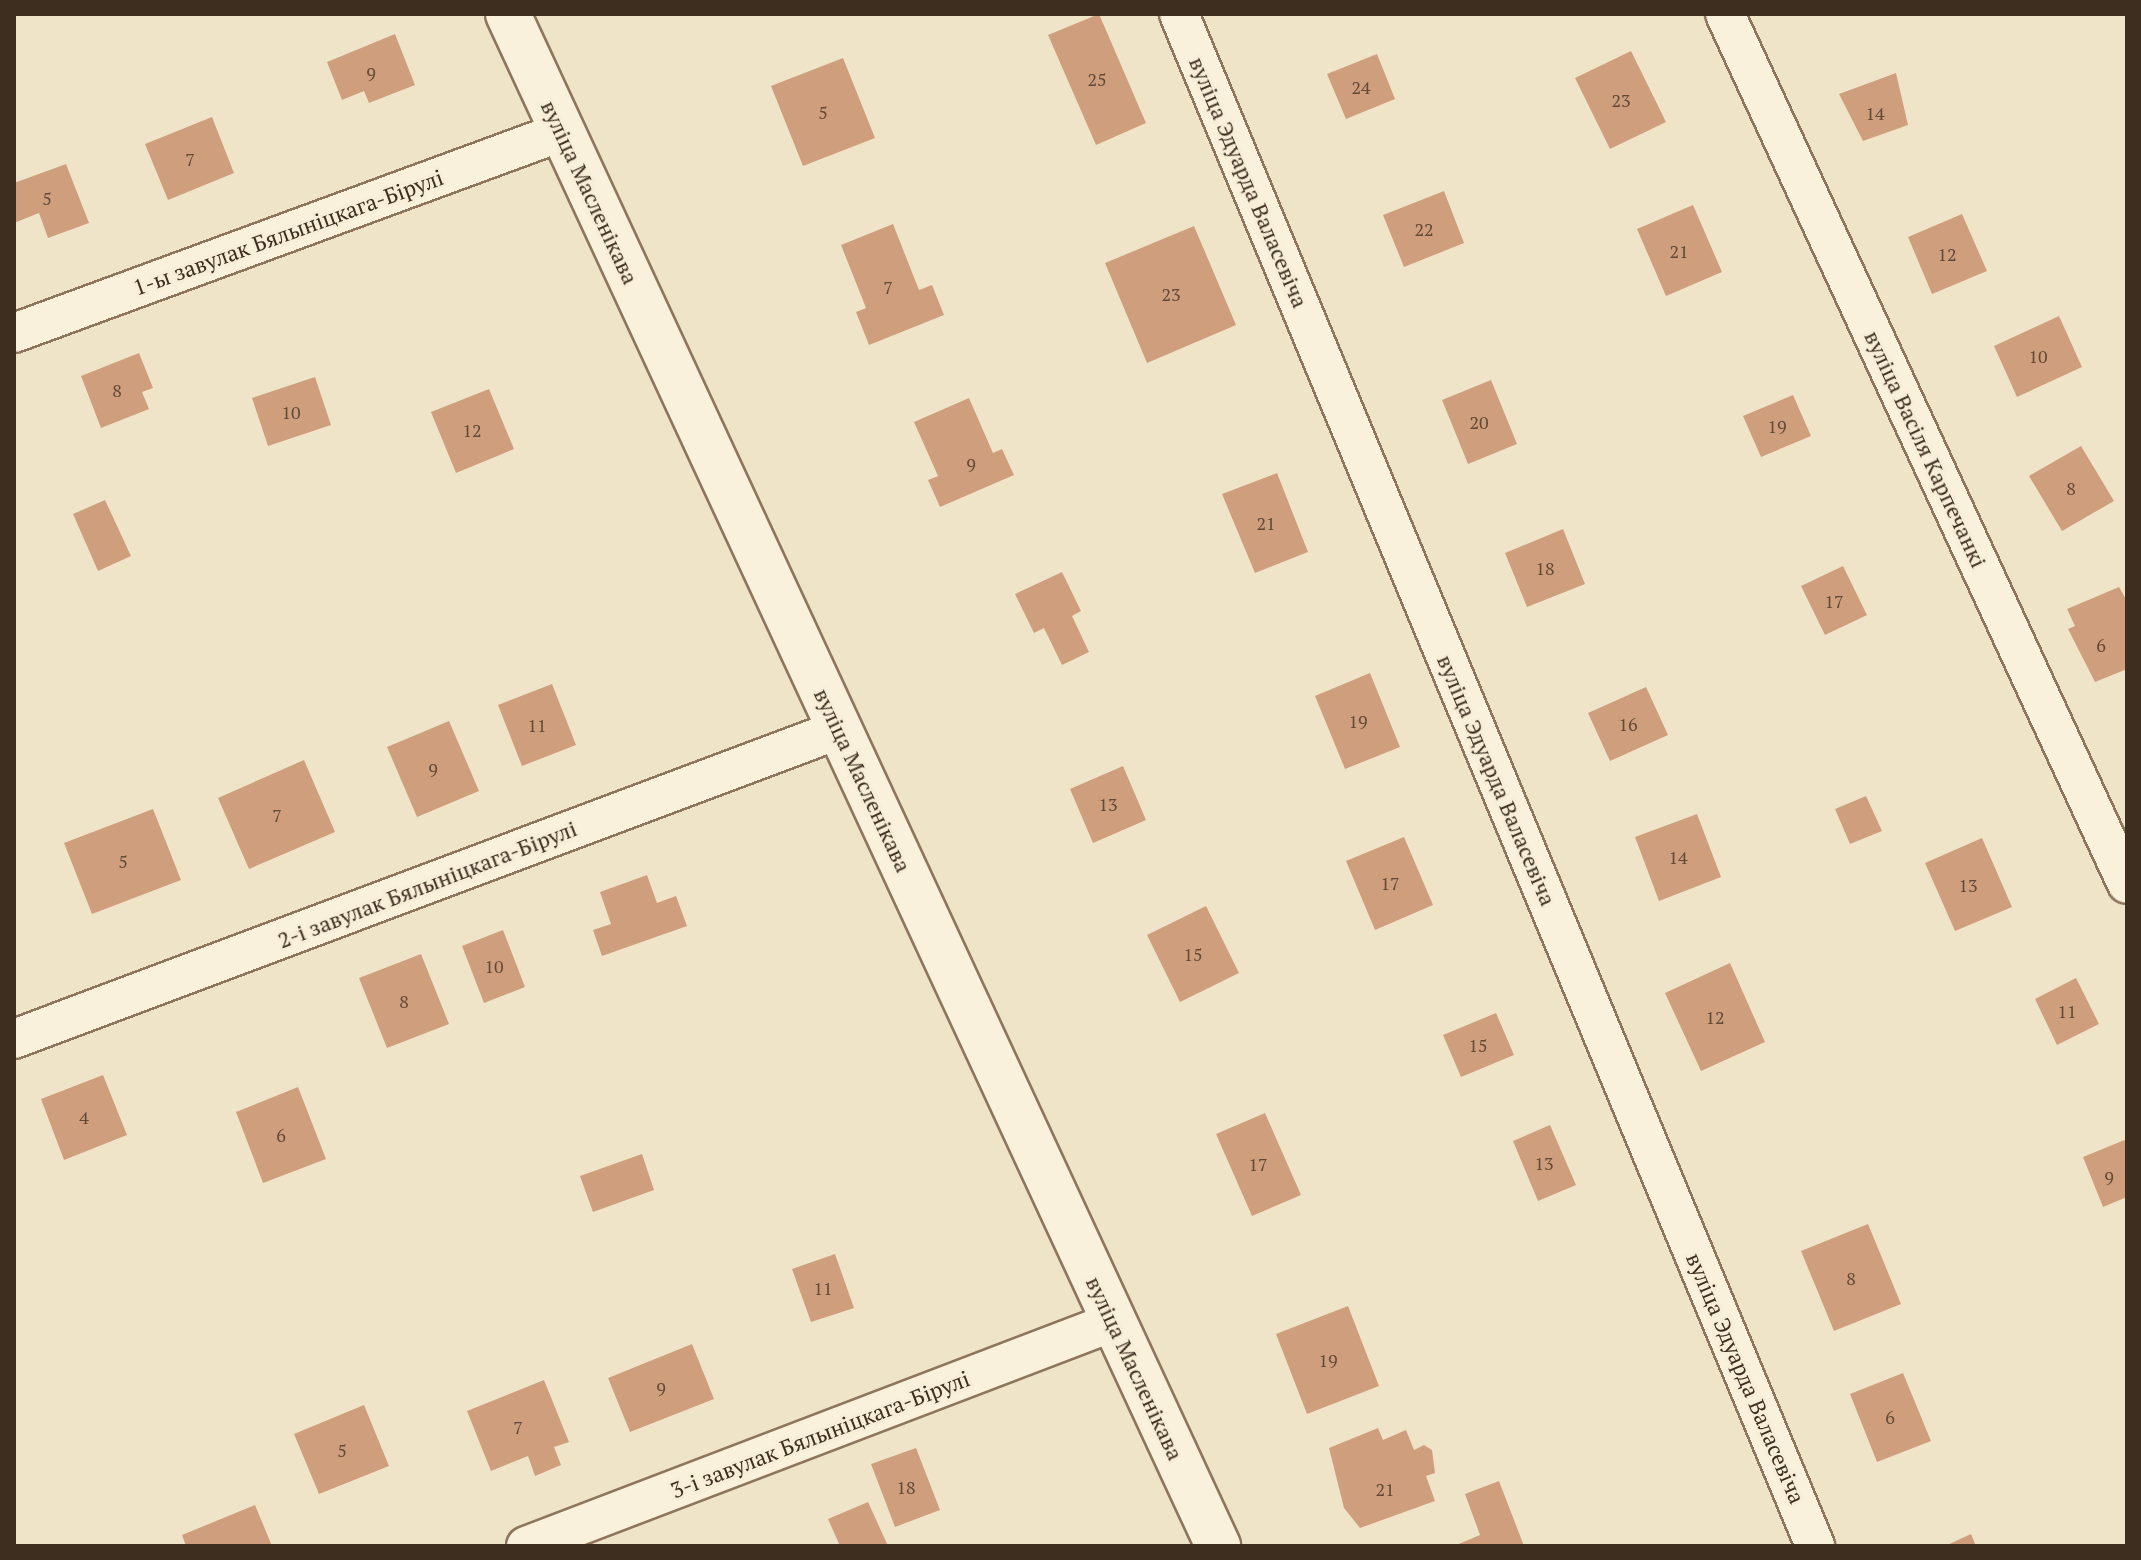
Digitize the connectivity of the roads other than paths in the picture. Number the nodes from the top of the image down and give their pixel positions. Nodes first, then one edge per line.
1 (508, 14) edge
2 (1179, 14) edge
3 (1725, 14) edge
4 (561, 132) junction
5 (14, 333) edge
6 (840, 729) junction
7 (2127, 884) edge
8 (14, 1039) edge
9 (1113, 1322) junction
10 (526, 1546) edge
11 (1218, 1546) edge
12 (1815, 1546) edge

1 - 4 main road, вуліца Масленікава
2 - 12 street, вуліца Эдуарда Валасевіча
3 - 7 street, вуліца Васіля Карпечанкі
4 - 5 street, 1-ы завулак Бялыніцкага-Бірулі
4 - 6 main road, вуліца Масленікава
6 - 8 street, 2-і завулак Бялыніцкага-Бірулі
6 - 9 main road, вуліца Масленікава
9 - 10 street, 3-і завулак Бялыніцкага-Бірулі
9 - 11 main road, вуліца Масленікава

